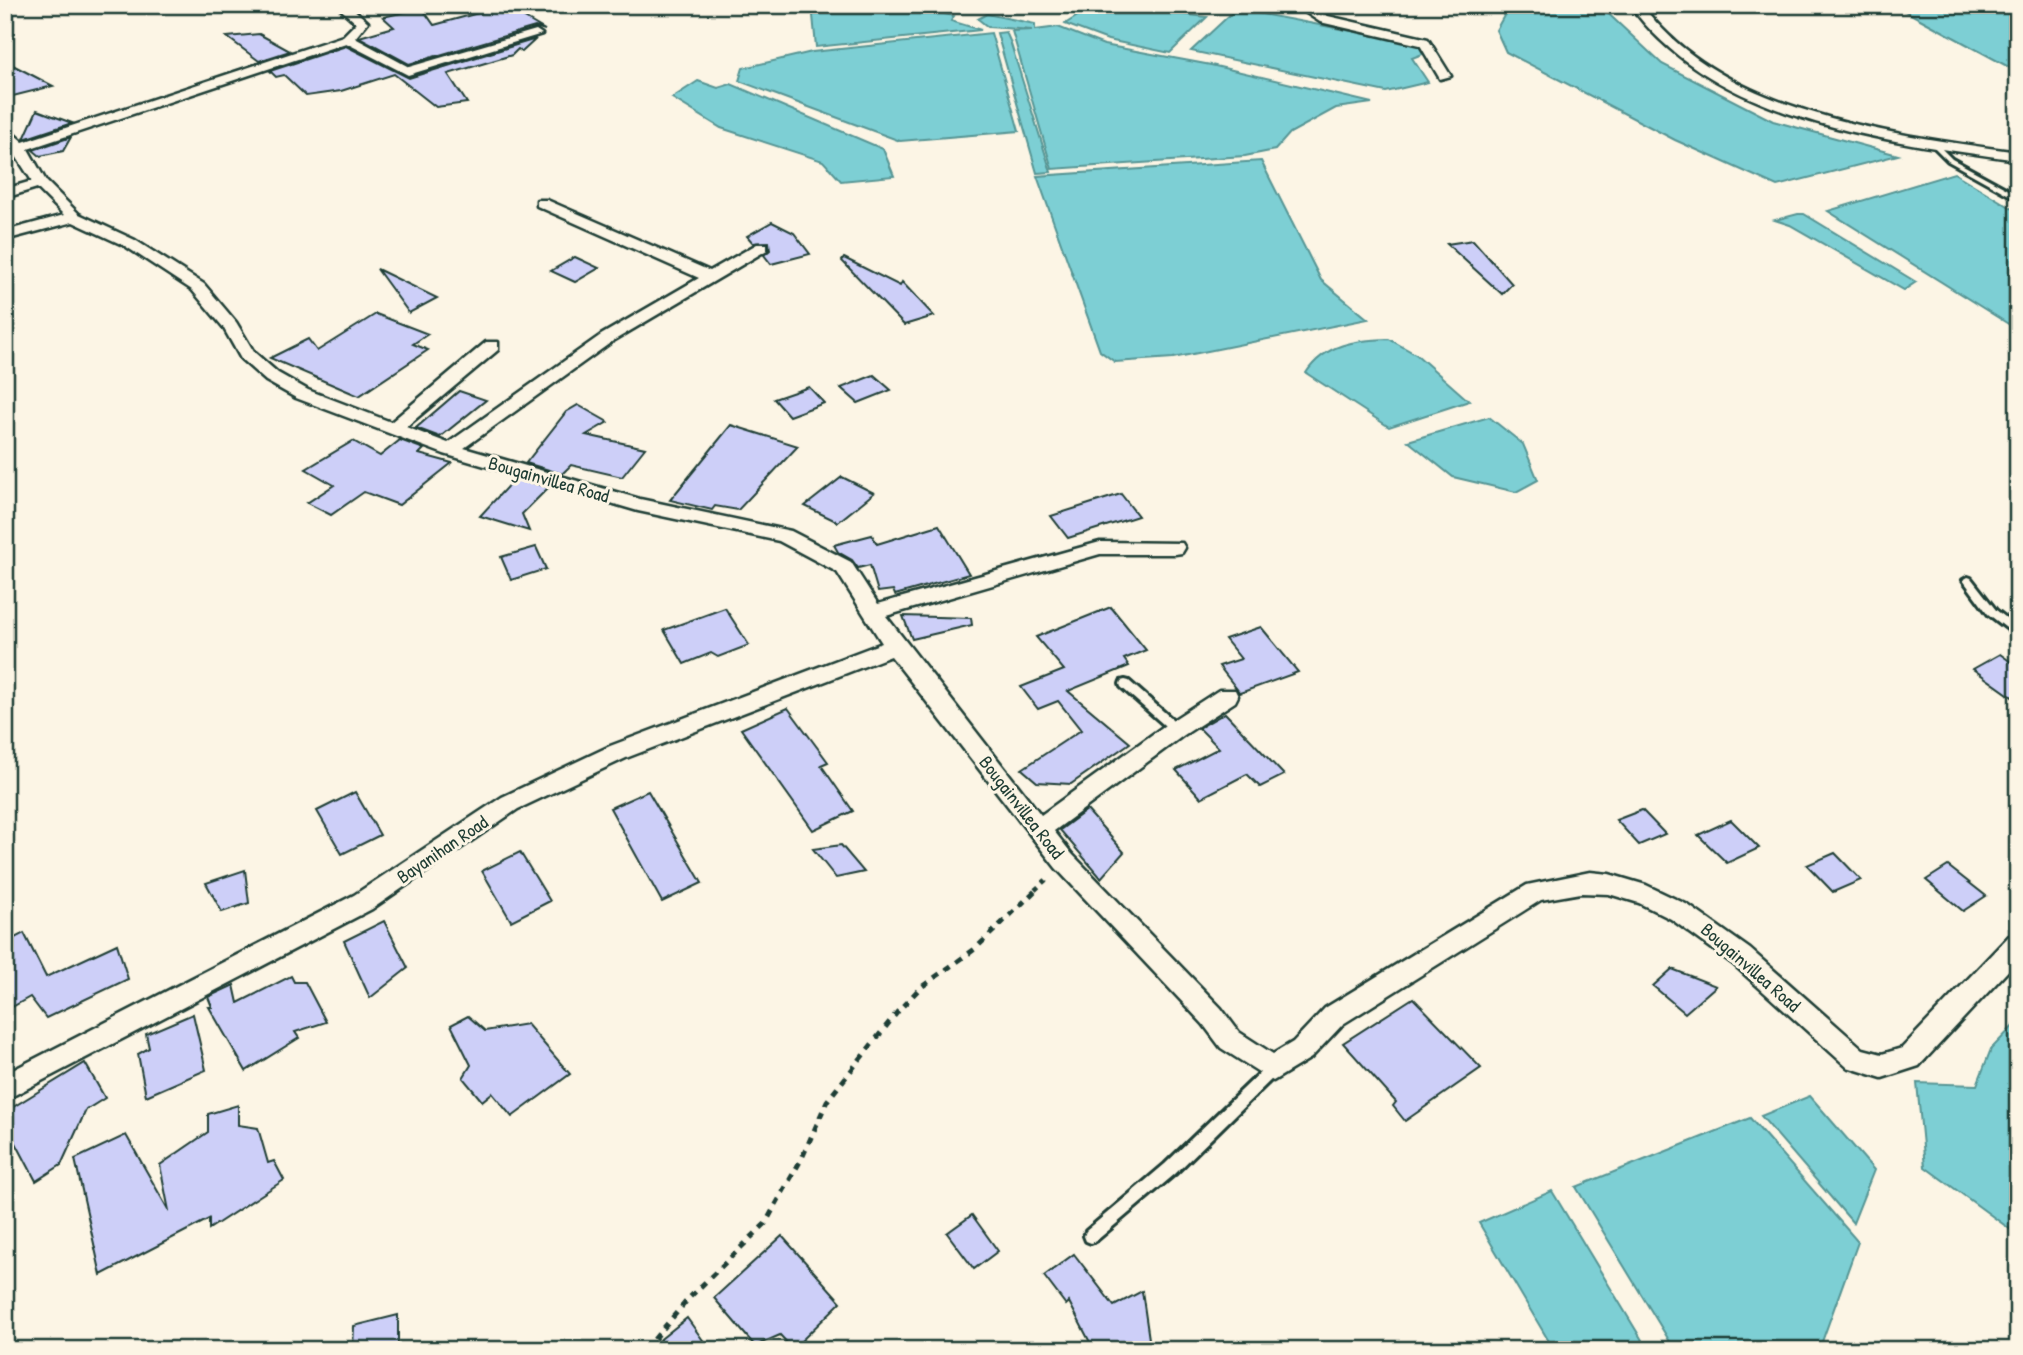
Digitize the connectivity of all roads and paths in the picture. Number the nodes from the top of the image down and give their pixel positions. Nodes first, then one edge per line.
1 (342, 5) edge
2 (1300, 5) edge
3 (1636, 5) edge
4 (536, 34) dead end
5 (347, 39) junction
6 (1445, 76) dead end
7 (5, 130) edge
8 (1935, 145) junction
9 (16, 154) edge
10 (2018, 156) edge
11 (40, 183) junction
12 (5, 194) edge
13 (2018, 198) edge
14 (542, 203) dead end
15 (74, 217) junction
16 (5, 236) edge
17 (762, 247) dead end
18 (708, 276) junction
19 (492, 346) dead end
20 (394, 428) junction
21 (450, 450) junction
22 (1175, 548) dead end
23 (1968, 580) dead end
24 (873, 613) junction
25 (2018, 633) edge
26 (895, 646) junction
27 (1125, 684) dead end
28 (1227, 696) dead end
29 (1176, 729) junction
30 (1039, 829) junction
31 (1064, 861) junction
32 (2018, 943) edge
33 (1273, 1069) junction
34 (5, 1087) edge
35 (1091, 1237) dead end
36 (645, 1350) edge

1 - 5 street
2 - 6 street
3 - 8 street
4 - 5 street
5 - 9 street
7 - 9 street, Bougainvillea Road
8 - 10 street
8 - 13 lane
9 - 11 street, Bougainvillea Road
11 - 12 street
11 - 15 street, Bougainvillea Road
14 - 18 street
15 - 16 street
15 - 20 street, Bougainvillea Road
17 - 18 street
18 - 21 street
19 - 20 street
20 - 21 street, Bougainvillea Road
21 - 24 street, Bougainvillea Road
22 - 24 street
23 - 25 lane
24 - 26 street, Bougainvillea Road
26 - 30 street, Bougainvillea Road
26 - 34 street, Bayanihan Road
27 - 29 lane
28 - 29 street
29 - 30 street
30 - 31 street, Bougainvillea Road
31 - 33 street, Bougainvillea Road
31 - 36 path
32 - 33 street, Bougainvillea Road
33 - 35 lane

